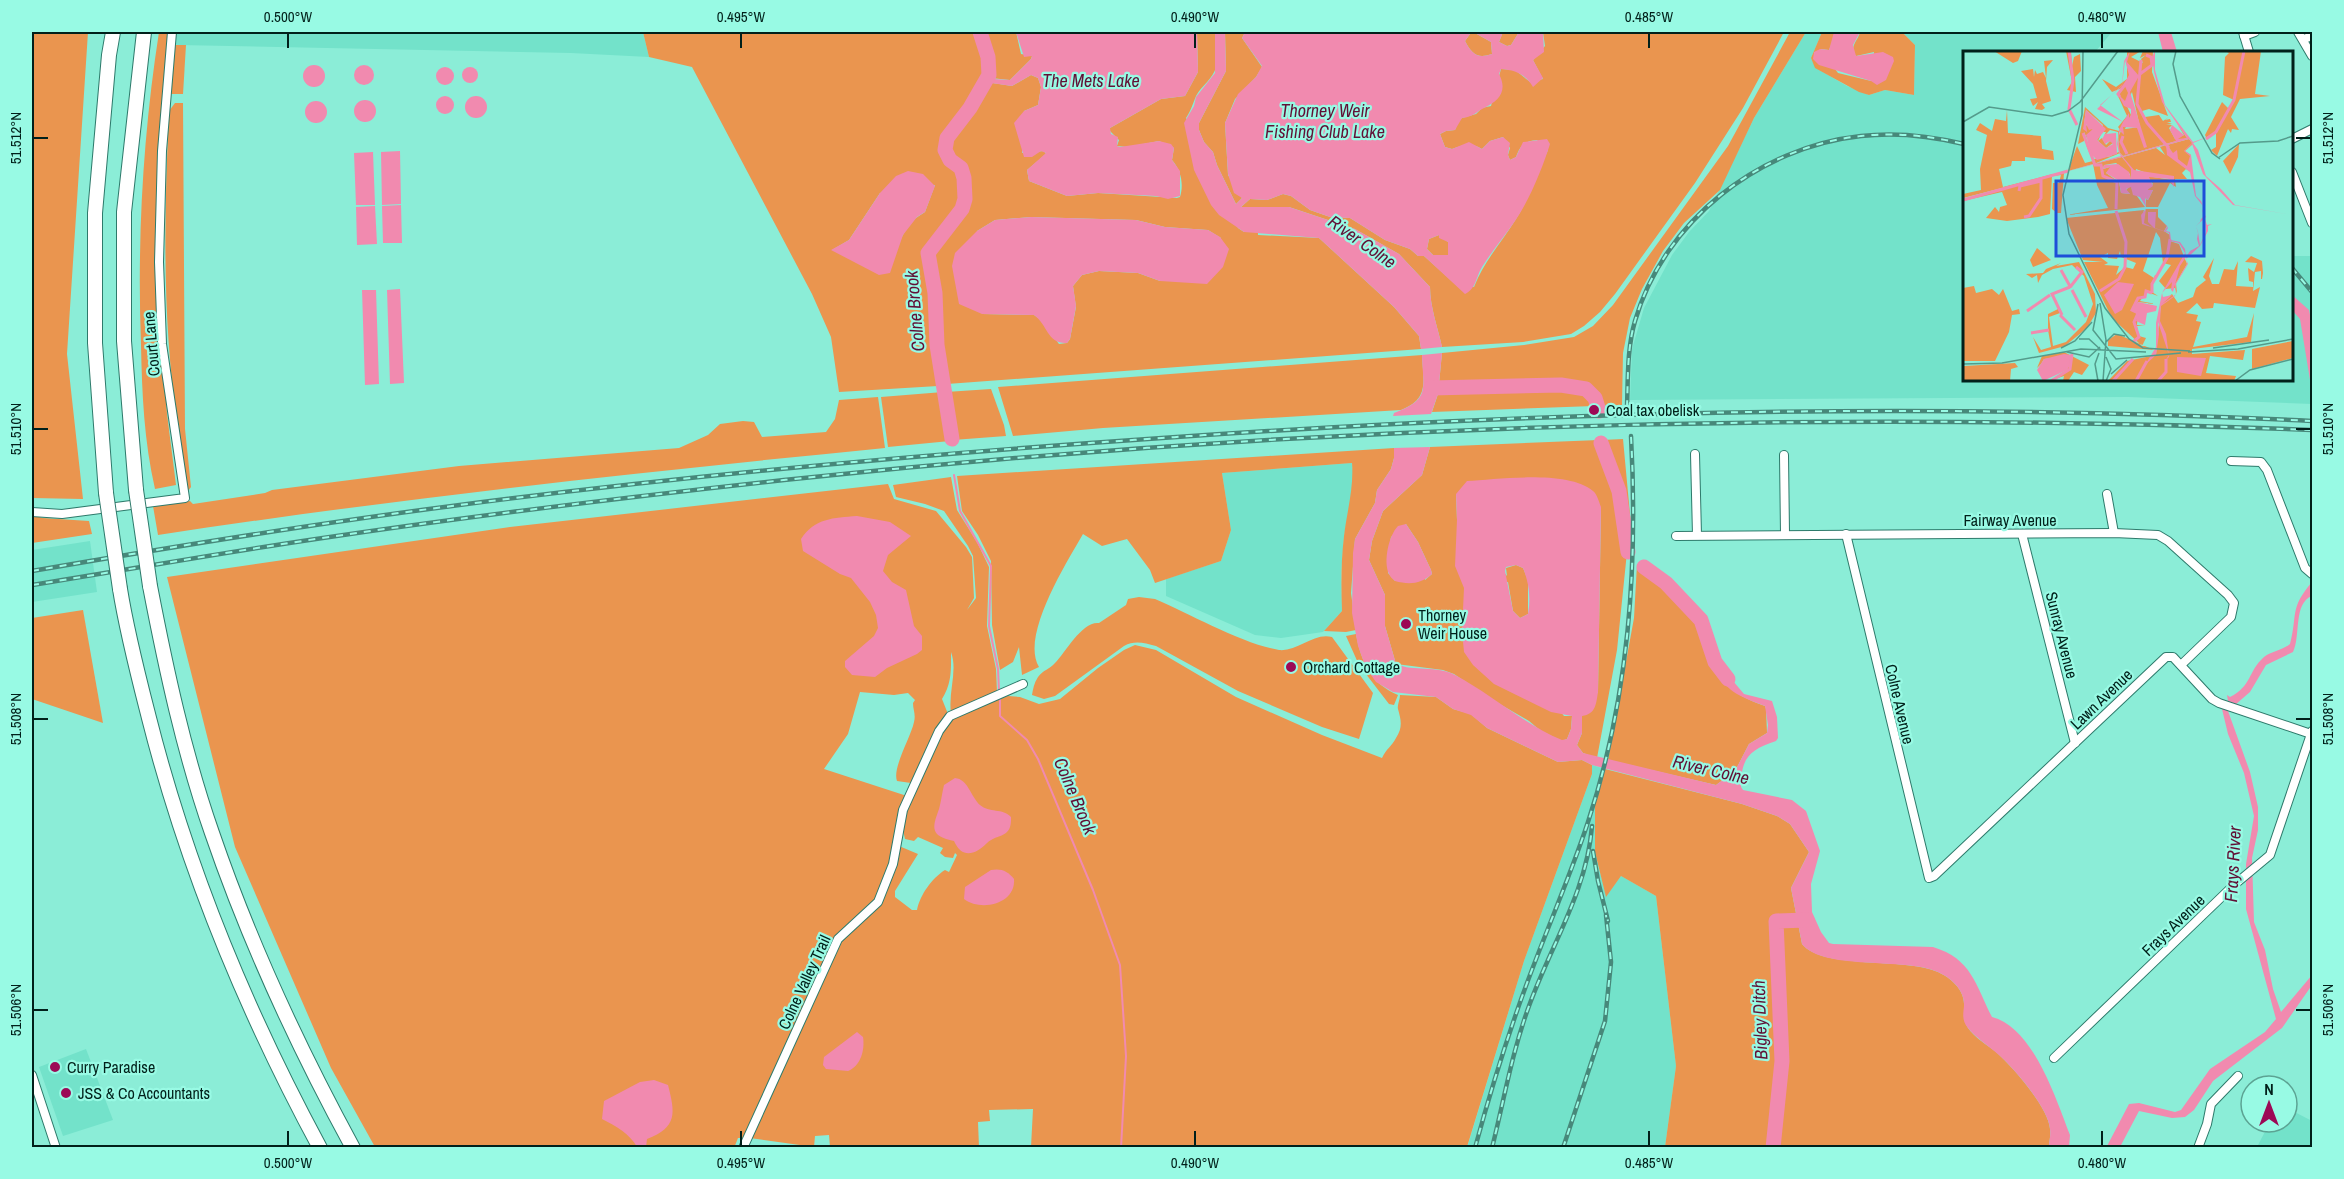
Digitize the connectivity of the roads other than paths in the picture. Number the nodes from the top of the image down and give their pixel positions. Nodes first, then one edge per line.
1 (113, 32) edge
2 (144, 32) edge
3 (172, 32) edge
4 (2255, 32) edge
5 (2298, 32) edge
6 (2244, 34) edge
7 (2313, 36) edge
8 (2304, 39) junction
9 (2249, 51) edge
10 (2313, 56) edge
11 (2313, 129) edge
12 (2293, 139) edge
13 (2293, 174) edge
14 (2313, 223) edge
15 (1695, 454) dead end
16 (1784, 455) dead end
17 (2231, 461) dead end
18 (2107, 494) dead end
19 (32, 512) edge
20 (2114, 533) junction
21 (1785, 534) junction
22 (1846, 534) junction
23 (2022, 534) junction
24 (1697, 535) junction
25 (1676, 536) dead end
26 (2313, 574) edge
27 (2181, 665) junction
28 (1023, 684) dead end
29 (2312, 732) edge
30 (2075, 743) junction
31 (1930, 878) joint
32 (2054, 1058) dead end
33 (32, 1075) edge
34 (2238, 1076) dead end
35 (56, 1148) edge
36 (320, 1148) edge
37 (353, 1148) edge
38 (742, 1148) edge
39 (2198, 1148) edge

1 - 36 highway, bridge
2 - 37 highway, bridge
3 - 19 street, Court Lane
4 - 6 street
5 - 8 street
6 - 9 street
7 - 8 street
8 - 10 street
11 - 12 street
13 - 14 street
15 - 24 street
16 - 21 street
17 - 26 street
18 - 20 street
20 - 23 street, Fairway Avenue
20 - 27 street, Fairway Avenue
21 - 22 street, Fairway Avenue
21 - 24 street, Fairway Avenue
22 - 23 street, Fairway Avenue
22 - 31 street, Colne Avenue
23 - 30 street, Sunray Avenue
24 - 25 street, Fairway Avenue
27 - 29 street
27 - 30 street, Lawn Avenue
28 - 38 street, Colne Valley Trail
29 - 32 street, Frays Avenue
30 - 31 street, Lawn Avenue
33 - 35 street
34 - 39 street

